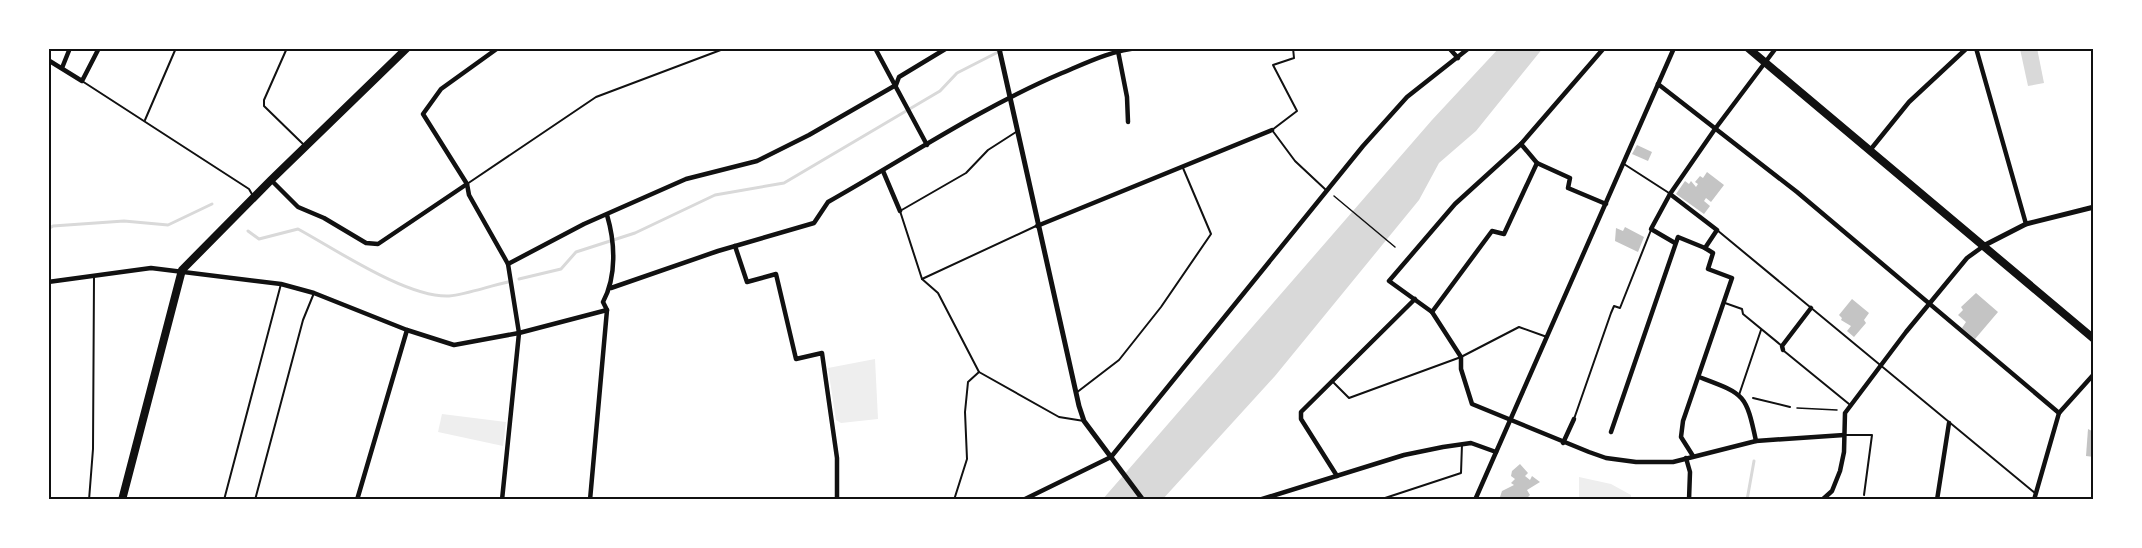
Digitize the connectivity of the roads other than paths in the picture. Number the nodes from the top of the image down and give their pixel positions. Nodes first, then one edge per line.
1 (70, 48) edge
2 (99, 48) edge
3 (176, 48) edge
4 (287, 48) edge
5 (407, 48) edge
6 (498, 48) edge
7 (726, 48) edge
8 (875, 48) edge
9 (947, 48) edge
10 (999, 48) edge
11 (1140, 48) edge
12 (1293, 48) edge
13 (1449, 48) edge
14 (1469, 48) edge
15 (1604, 48) edge
16 (1674, 48) edge
17 (1748, 48) edge
18 (1776, 48) edge
19 (1967, 48) edge
20 (1976, 48) edge
21 (1121, 49) edge
22 (1458, 58) junction
23 (48, 60) edge
24 (1765, 60) junction
25 (62, 68) junction
26 (82, 81) junction
27 (1658, 84) junction
28 (896, 85) junction
29 (1008, 96) junction
30 (144, 121) junction
31 (1128, 122) dead end
32 (1715, 129) junction
33 (1272, 130) junction
34 (1016, 132) junction
35 (1521, 144) junction
36 (927, 145) junction
37 (306, 146) junction
38 (1871, 148) junction
39 (1538, 163) junction
40 (1624, 164) junction
41 (1182, 166) junction
42 (883, 171) junction
43 (271, 180) junction
44 (467, 184) junction
45 (1326, 190) junction
46 (1670, 194) junction
47 (254, 197) junction
48 (1606, 204) junction
49 (2094, 207) edge
50 (900, 211) junction
51 (607, 215) junction
52 (2026, 224) junction
53 (1037, 226) junction
54 (1652, 229) junction
55 (1717, 230) junction
56 (1675, 243) junction
57 (1985, 245) junction
58 (735, 246) junction
59 (1705, 248) junction
60 (508, 264) junction
61 (183, 270) junction
62 (94, 277) junction
63 (922, 279) junction
64 (48, 282) edge
65 (281, 284) junction
66 (611, 288) junction
67 (314, 293) junction
68 (1415, 299) junction
69 (1725, 303) junction
70 (1928, 304) junction
71 (1812, 308) junction
72 (607, 310) junction
73 (1432, 312) junction
74 (407, 330) junction
75 (1761, 330) junction
76 (519, 333) junction
77 (1547, 337) junction
78 (2094, 339) edge
79 (1783, 348) junction
80 (1461, 357) junction
81 (1882, 366) junction
82 (979, 372) junction
83 (2094, 374) edge
84 (1699, 377) junction
85 (1333, 381) junction
86 (1076, 393) junction
87 (1739, 395) junction
88 (1753, 398) dead end
89 (1852, 406) junction
90 (1790, 408) road end
91 (2059, 413) junction
92 (1574, 419) joint
93 (1510, 420) junction
94 (1084, 422) junction
95 (1949, 423) junction
96 (1611, 432) dead end
97 (1844, 435) junction
98 (1756, 441) junction
99 (1563, 443) junction
100 (1462, 444) junction
101 (1496, 452) junction
102 (1693, 456) junction
103 (1111, 457) junction
104 (1686, 458) junction
105 (1336, 476) junction
106 (2035, 493) junction
107 (1864, 495) dead end
108 (88, 500) edge
109 (122, 500) edge
110 (224, 500) edge
111 (255, 500) edge
112 (357, 500) edge
113 (502, 500) edge
114 (590, 500) edge
115 (837, 500) edge
116 (954, 500) edge
117 (1023, 500) edge
118 (1143, 500) edge
119 (1259, 500) edge
120 (1379, 500) edge
121 (1476, 500) edge
122 (1689, 500) edge
123 (1822, 500) edge
124 (1937, 500) edge
125 (2034, 500) edge

1 - 25 street
2 - 26 street
3 - 30 lane
4 - 37 lane
5 - 37 highway
6 - 44 street
7 - 44 lane
8 - 28 street
9 - 28 street
10 - 29 street
11 - 21 street
12 - 33 lane
13 - 22 street
14 - 22 street
15 - 35 street
16 - 27 street
17 - 24 highway
18 - 24 street
19 - 38 street
20 - 52 street
21 - 29 street
21 - 31 street
22 - 45 street
23 - 25 street
24 - 32 street
24 - 38 highway
25 - 26 street
26 - 30 lane
27 - 32 street
27 - 40 street
28 - 36 street
28 - 51 street
29 - 34 street
29 - 36 street
30 - 47 lane
32 - 46 street
32 - 70 street
33 - 41 street
33 - 45 lane
34 - 50 lane
34 - 53 street
35 - 39 street
35 - 68 street
36 - 42 street
37 - 43 highway
38 - 57 highway
39 - 48 street
39 - 73 street
40 - 46 lane
40 - 48 street
41 - 53 street
41 - 86 lane
42 - 50 street
42 - 58 street
43 - 44 street
43 - 47 highway
44 - 60 street
45 - 103 street
46 - 54 street
46 - 55 street
47 - 61 highway
48 - 77 street
49 - 52 street
50 - 63 lane
51 - 60 street
51 - 66 street
52 - 57 street
53 - 63 lane
53 - 86 street
54 - 56 street
54 - 92 lane
55 - 59 street
55 - 71 lane
56 - 59 street
56 - 96 street
57 - 70 street
57 - 78 highway
58 - 66 street
58 - 115 street
59 - 69 street
60 - 76 street
61 - 62 street
61 - 65 street
61 - 109 highway
62 - 64 street
62 - 108 lane
63 - 82 lane
65 - 67 street
65 - 110 lane
66 - 72 street
67 - 74 street
67 - 111 lane
68 - 73 street
68 - 85 street
69 - 75 lane
69 - 84 street
70 - 81 street
70 - 91 street
71 - 79 street
71 - 81 lane
72 - 76 street
72 - 114 street
73 - 80 street
74 - 76 street
74 - 112 street
75 - 79 lane
75 - 87 lane
76 - 113 street
77 - 80 lane
77 - 93 street
79 - 89 lane
80 - 85 lane
80 - 93 street
81 - 89 street
81 - 95 lane
82 - 94 lane
82 - 116 lane
83 - 91 street
84 - 87 street
84 - 102 street
85 - 105 street
86 - 94 street
87 - 98 street
88 - 90 lane
89 - 97 street
91 - 106 street
92 - 99 street
93 - 99 street
93 - 101 street
94 - 103 street
95 - 106 lane
95 - 124 street
97 - 98 street
97 - 107 lane
97 - 123 street
98 - 102 street
99 - 104 street
100 - 101 street
100 - 105 street
100 - 120 lane
101 - 121 street
102 - 104 street
103 - 117 street
103 - 118 street
104 - 122 street
105 - 119 street
106 - 125 street

